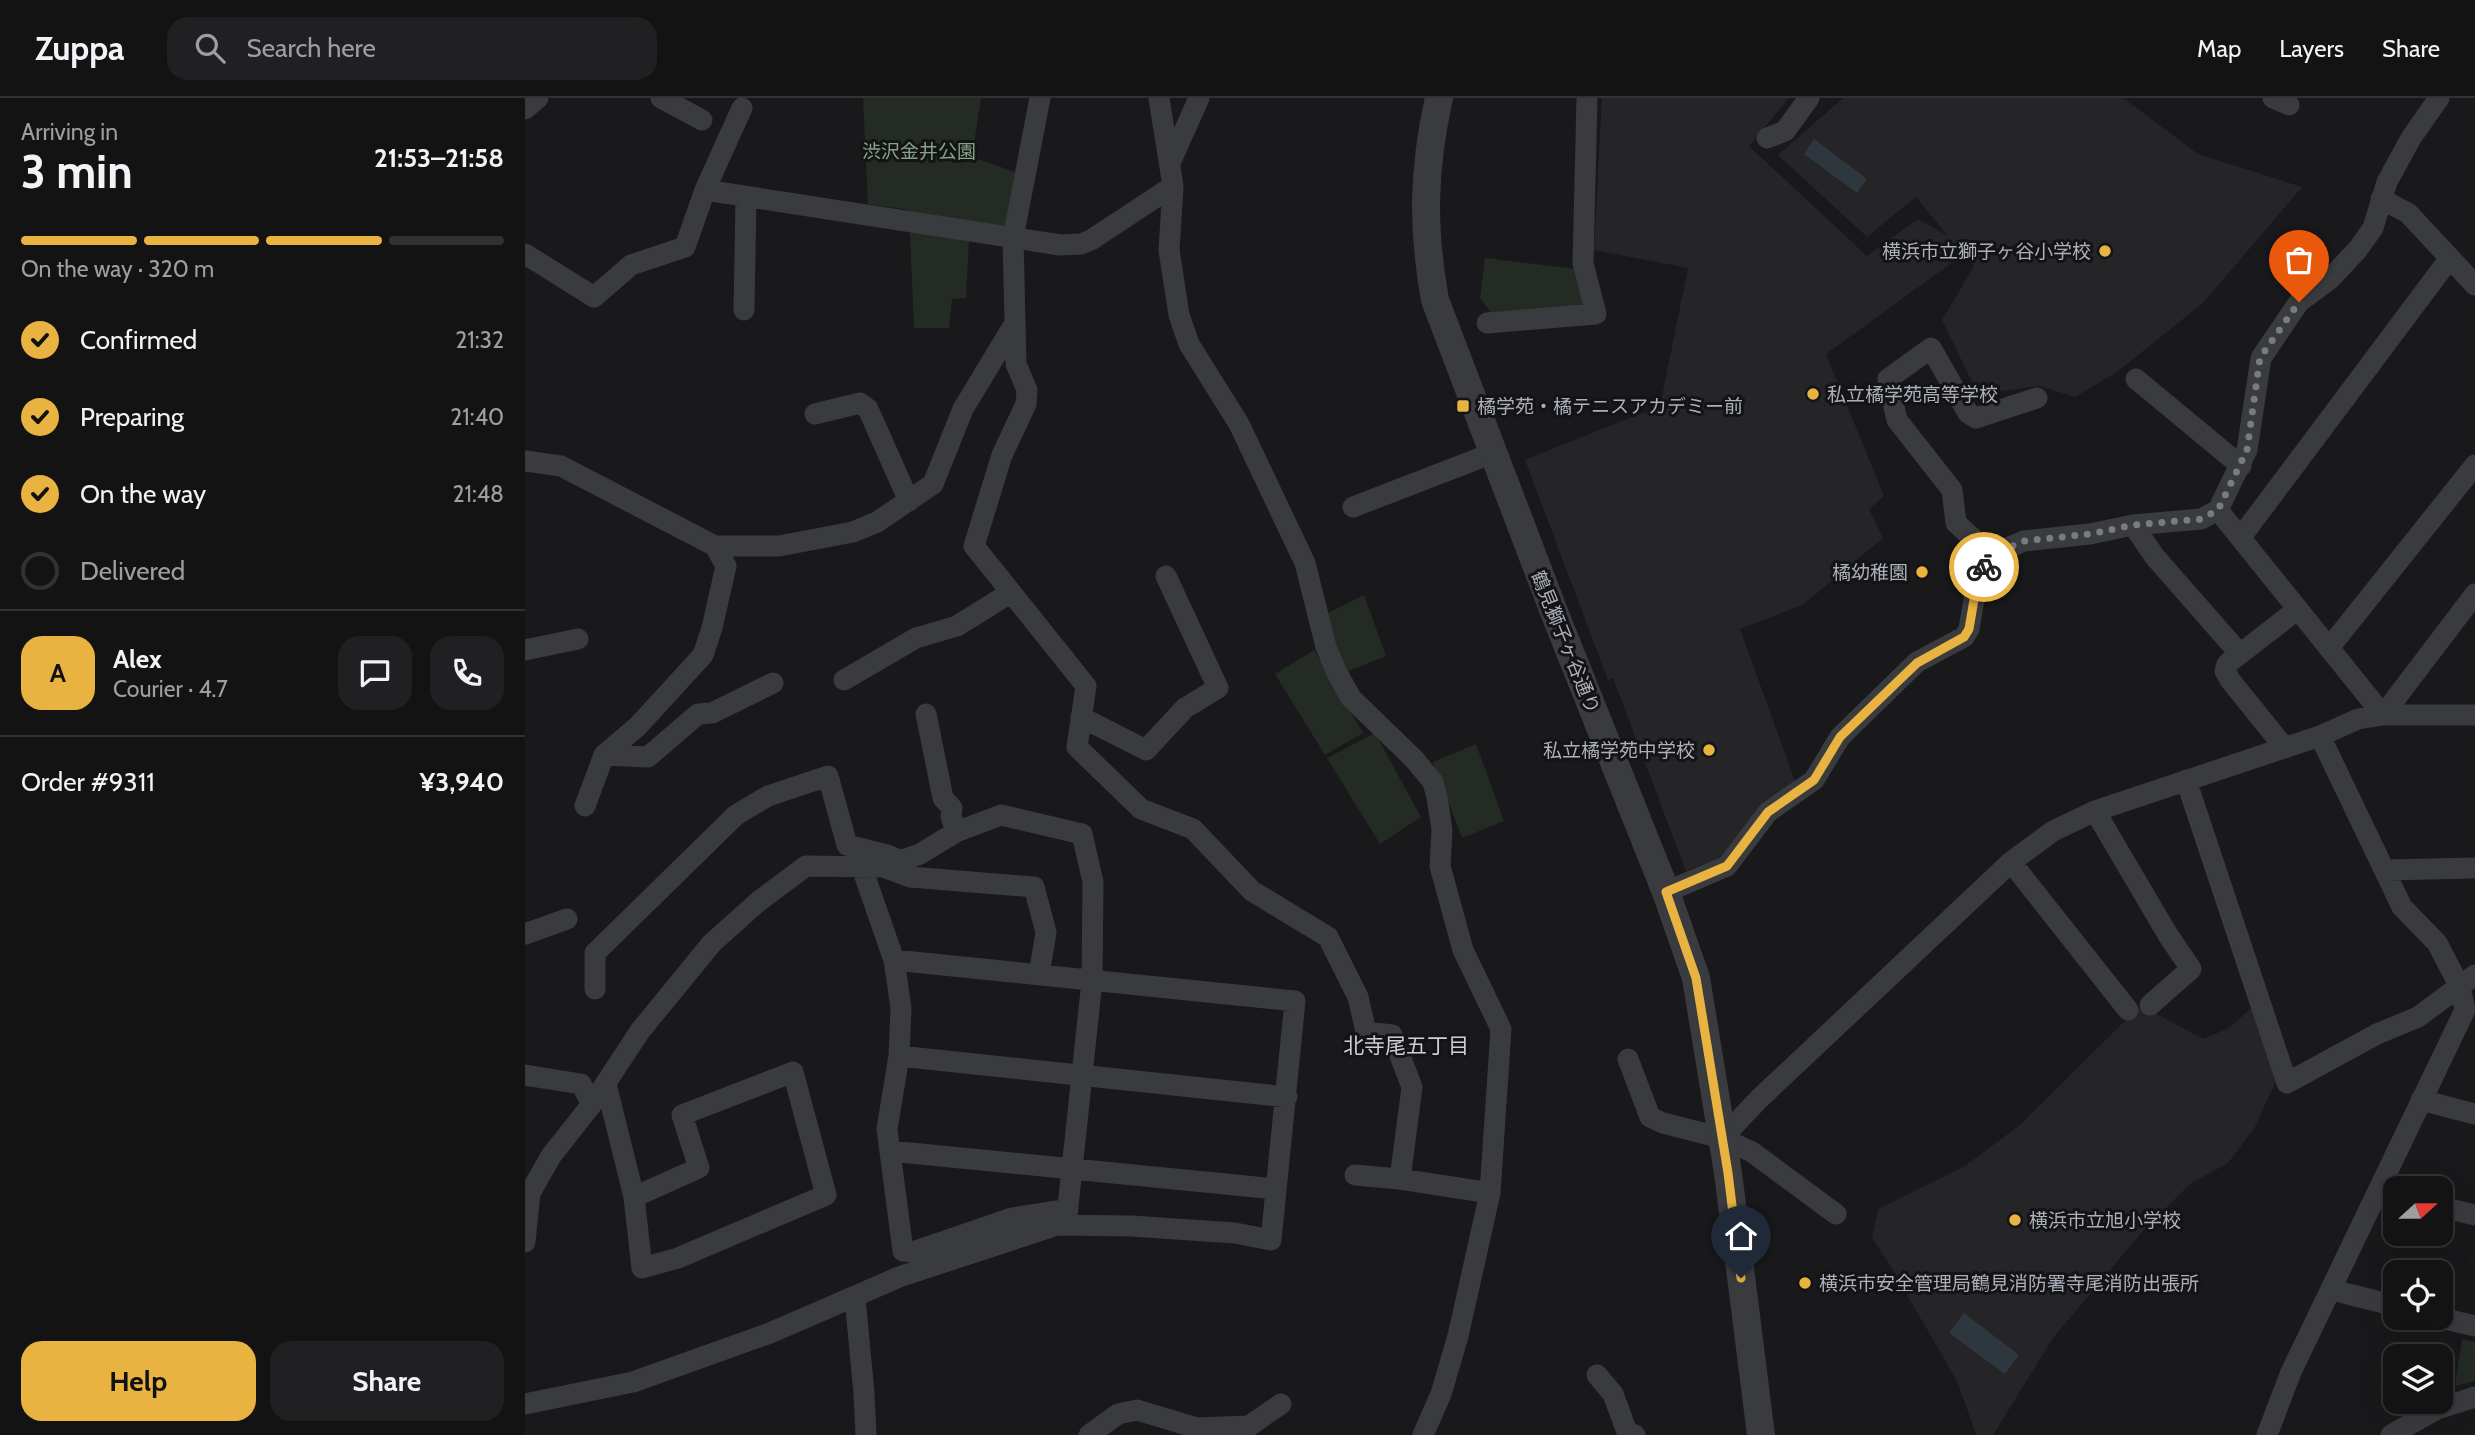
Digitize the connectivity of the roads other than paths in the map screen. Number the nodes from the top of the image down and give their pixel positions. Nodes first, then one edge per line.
1 (538, 98) edge
2 (661, 98) edge
3 (1040, 98) edge
4 (1159, 98) edge
5 (1199, 98) edge
6 (1439, 98) edge
7 (1587, 98) edge
8 (1809, 98) edge
9 (2439, 98) edge
10 (742, 108) dead end
11 (525, 109) edge
12 (702, 120) dead end
13 (1767, 138) dead end
14 (1170, 163) junction
15 (1173, 186) junction
16 (705, 190) junction
17 (746, 197) junction
18 (2381, 199) junction
19 (1013, 238) junction
20 (525, 254) edge
21 (2451, 258) junction
22 (2475, 285) edge
23 (744, 310) dead end
24 (1015, 323) junction
25 (1487, 323) dead end
26 (2136, 379) dead end
27 (2037, 398) dead end
28 (815, 414) dead end
29 (1493, 453) junction
30 (525, 461) edge
31 (2475, 465) edge
32 (2241, 467) junction
33 (909, 501) junction
34 (1353, 507) dead end
35 (2218, 510) junction
36 (2133, 525) junction
37 (2241, 537) junction
38 (715, 546) junction
39 (1991, 555) junction
40 (1165, 576) dead end
41 (1010, 593) junction
42 (2475, 594) edge
43 (2298, 609) junction
44 (578, 639) dead end
45 (2329, 648) junction
46 (525, 650) edge
47 (2240, 654) junction
48 (844, 680) dead end
49 (773, 683) dead end
50 (926, 714) dead end
51 (2383, 715) junction
52 (2475, 715) edge
53 (1081, 717) junction
54 (2320, 736) junction
55 (2284, 747) junction
56 (604, 755) junction
57 (2186, 780) junction
58 (585, 806) dead end
59 (2095, 811) junction
60 (956, 832) junction
61 (2011, 862) junction
62 (882, 865) junction
63 (2475, 868) edge
64 (2384, 870) junction
65 (1666, 892) junction
66 (567, 919) dead end
67 (525, 934) edge
68 (894, 960) junction
69 (1039, 975) junction
70 (1092, 981) junction
71 (2467, 981) edge
72 (594, 989) dead end
73 (2150, 1005) dead end
74 (2128, 1010) dead end
75 (2468, 1025) edge
76 (899, 1056) junction
77 (1627, 1059) dead end
78 (1082, 1074) junction
79 (525, 1075) edge
80 (606, 1084) junction
81 (1287, 1097) junction
82 (2421, 1100) junction
83 (592, 1104) junction
84 (2475, 1114) edge
85 (1722, 1139) junction
86 (890, 1151) junction
87 (1073, 1168) junction
88 (1355, 1175) dead end
89 (2392, 1176) edge
90 (1400, 1179) junction
91 (1276, 1189) junction
92 (527, 1192) edge
93 (1490, 1193) junction
94 (634, 1197) junction
95 (2383, 1198) edge
96 (2453, 1210) edge
97 (1836, 1214) dead end
98 (2475, 1215) edge
99 (1067, 1217) junction
100 (525, 1242) edge
101 (2333, 1288) junction
102 (855, 1297) junction
103 (2383, 1303) edge
104 (2453, 1321) edge
105 (2475, 1326) edge
106 (1597, 1375) dead end
107 (2475, 1396) edge
108 (525, 1404) edge
109 (1281, 1405) dead end
110 (1245, 1431) edge
111 (866, 1435) edge
112 (1089, 1435) edge
113 (1423, 1435) edge
114 (1636, 1435) edge
115 (1761, 1435) edge
116 (2267, 1435) edge
117 (2391, 1435) edge

1 - 11 street
2 - 12 street
3 - 19 street
4 - 14 street
5 - 14 street
6 - 29 street, 鶴見獅子ヶ谷通り
7 - 25 street
8 - 13 street
9 - 18 street
10 - 16 street
14 - 15 street
15 - 19 street
15 - 93 street
16 - 17 street
16 - 20 street
17 - 19 street
17 - 23 street
18 - 21 street
18 - 32 street
19 - 24 street
21 - 22 street
21 - 37 street
24 - 33 street
24 - 41 street
26 - 32 street
27 - 39 street
28 - 33 street
29 - 34 street
29 - 65 street, 鶴見獅子ヶ谷通り
30 - 38 street
31 - 45 street
32 - 35 street
33 - 38 street
35 - 36 street
35 - 37 street
36 - 39 street
36 - 47 street
37 - 43 street
38 - 56 street
39 - 65 street
40 - 53 street
41 - 48 street
41 - 53 street
42 - 51 street
43 - 45 street
43 - 47 street
44 - 46 street
45 - 51 street
47 - 55 street
49 - 56 street
50 - 60 street
51 - 52 street
51 - 54 street
53 - 90 street
54 - 55 street
54 - 64 street
55 - 57 street
56 - 58 street
57 - 59 street
57 - 71 street
59 - 61 street
59 - 73 street
60 - 62 street
60 - 70 street
61 - 74 street
61 - 85 street
62 - 68 street
62 - 69 street
62 - 72 street
62 - 80 street
63 - 64 street
64 - 71 street
65 - 85 street, 鶴見獅子ヶ谷通り
66 - 67 street
68 - 69 street
68 - 76 street
69 - 70 street
70 - 78 street
70 - 81 street
71 - 75 street
75 - 82 street
76 - 78 street
76 - 86 street
77 - 85 street
78 - 81 street
78 - 87 street
79 - 83 street
80 - 83 street
80 - 94 street
81 - 91 street
82 - 84 street
82 - 89 street
83 - 92 street
85 - 97 street
85 - 115 street, 鶴見獅子ヶ谷通り
86 - 87 street
86 - 99 street
87 - 91 street
87 - 99 street
88 - 90 street
90 - 93 street
91 - 99 street
92 - 100 street
93 - 113 street
94 - 94 street
95 - 101 street
96 - 98 street
99 - 102 street
101 - 103 street
101 - 116 street
102 - 108 street
102 - 111 street
104 - 105 street
106 - 114 street
107 - 117 street
109 - 110 street
110 - 112 street

